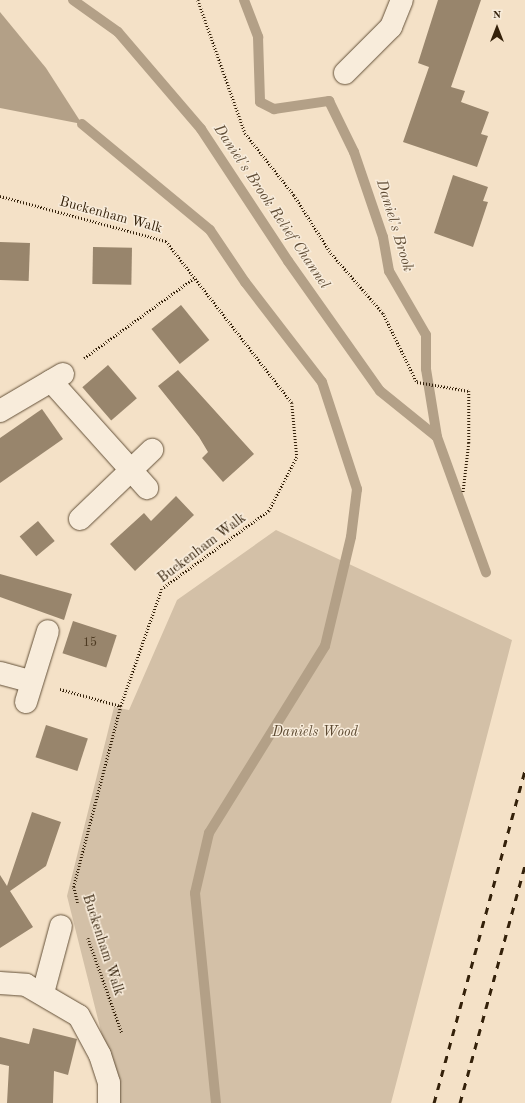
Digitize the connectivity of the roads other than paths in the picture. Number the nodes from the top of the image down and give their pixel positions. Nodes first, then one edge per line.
1 (402, 0) edge
2 (345, 73) dead end
3 (0, 412) edge
4 (152, 450) dead end
5 (130, 469) junction
6 (147, 488) dead end
7 (80, 519) dead end
8 (48, 631) dead end
9 (0, 673) edge
10 (61, 926) dead end
11 (0, 983) edge
12 (43, 993) junction
13 (109, 1103) edge

1 - 2 street
3 - 5 street
4 - 5 street
5 - 6 street
5 - 7 street
8 - 9 street
10 - 12 street
11 - 12 street
12 - 13 street

